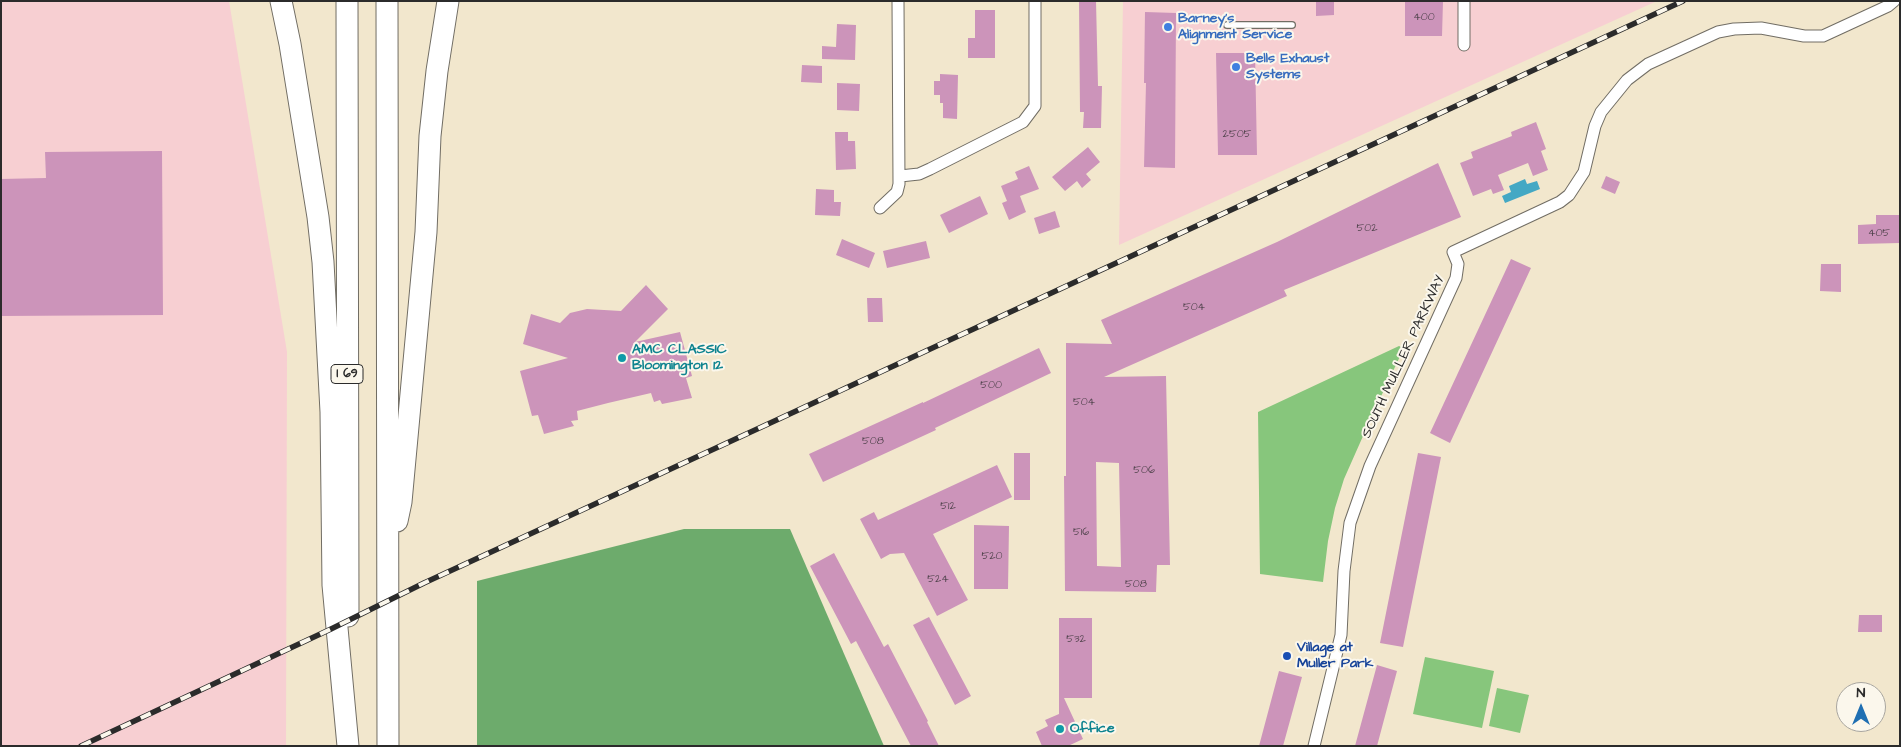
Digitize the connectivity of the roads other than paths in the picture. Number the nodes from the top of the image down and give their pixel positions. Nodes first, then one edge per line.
1 (281, 1) edge
2 (347, 1) edge
3 (388, 1) edge
4 (448, 1) edge
5 (898, 1) edge
6 (1035, 1) edge
7 (1464, 1) edge
8 (1894, 1) edge
9 (1227, 25) dead end
10 (1292, 25) dead end
11 (1464, 45) dead end
12 (900, 176) junction
13 (880, 208) dead end
14 (388, 567) junction
15 (348, 746) edge
16 (388, 746) edge
17 (1314, 746) edge

1 - 15 highway
2 - 15 highway, I 69
3 - 14 highway
4 - 14 highway
5 - 12 street
6 - 12 street
7 - 11 street
8 - 17 street, SOUTH MULLER PARKWAY
9 - 10 lane
12 - 13 street
14 - 16 highway

